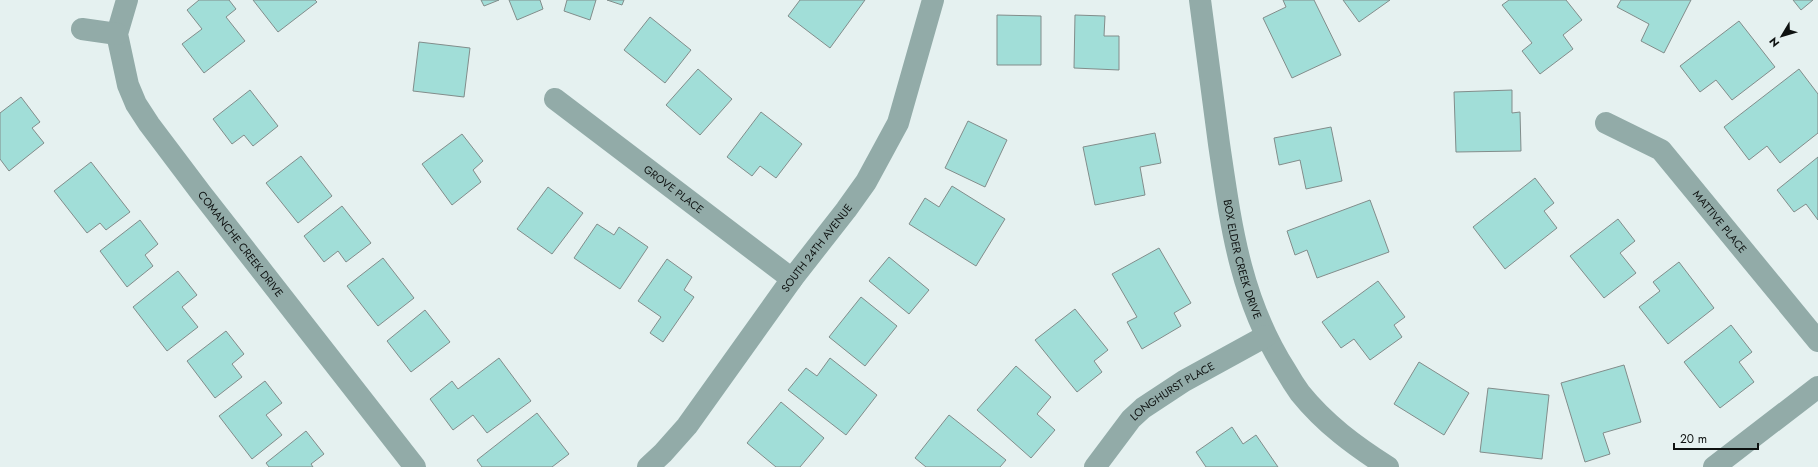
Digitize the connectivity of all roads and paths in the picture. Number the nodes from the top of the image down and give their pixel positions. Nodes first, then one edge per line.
1 (127, 0) edge
2 (933, 0) edge
3 (1200, 0) edge
4 (82, 29) dead end
5 (117, 34) junction
6 (555, 99) dead end
7 (1606, 123) dead end
8 (792, 279) junction
9 (1266, 336) junction
10 (1818, 341) edge
11 (1818, 387) edge
12 (415, 467) edge
13 (648, 467) edge
14 (1095, 467) edge
15 (1388, 467) edge
16 (1714, 467) edge

1 - 5 street, COMANCHE CREEK DRIVE
2 - 8 street, SOUTH 24TH AVENUE
3 - 9 street, BOX ELDER CREEK DRIVE
4 - 5 street
5 - 12 street, COMANCHE CREEK DRIVE
6 - 8 street, GROVE PLACE
7 - 10 street, MATTIVE PLACE
8 - 13 street, SOUTH 24TH AVENUE
9 - 14 street, LONGHURST PLACE
9 - 15 street, BOX ELDER CREEK DRIVE
11 - 16 street

